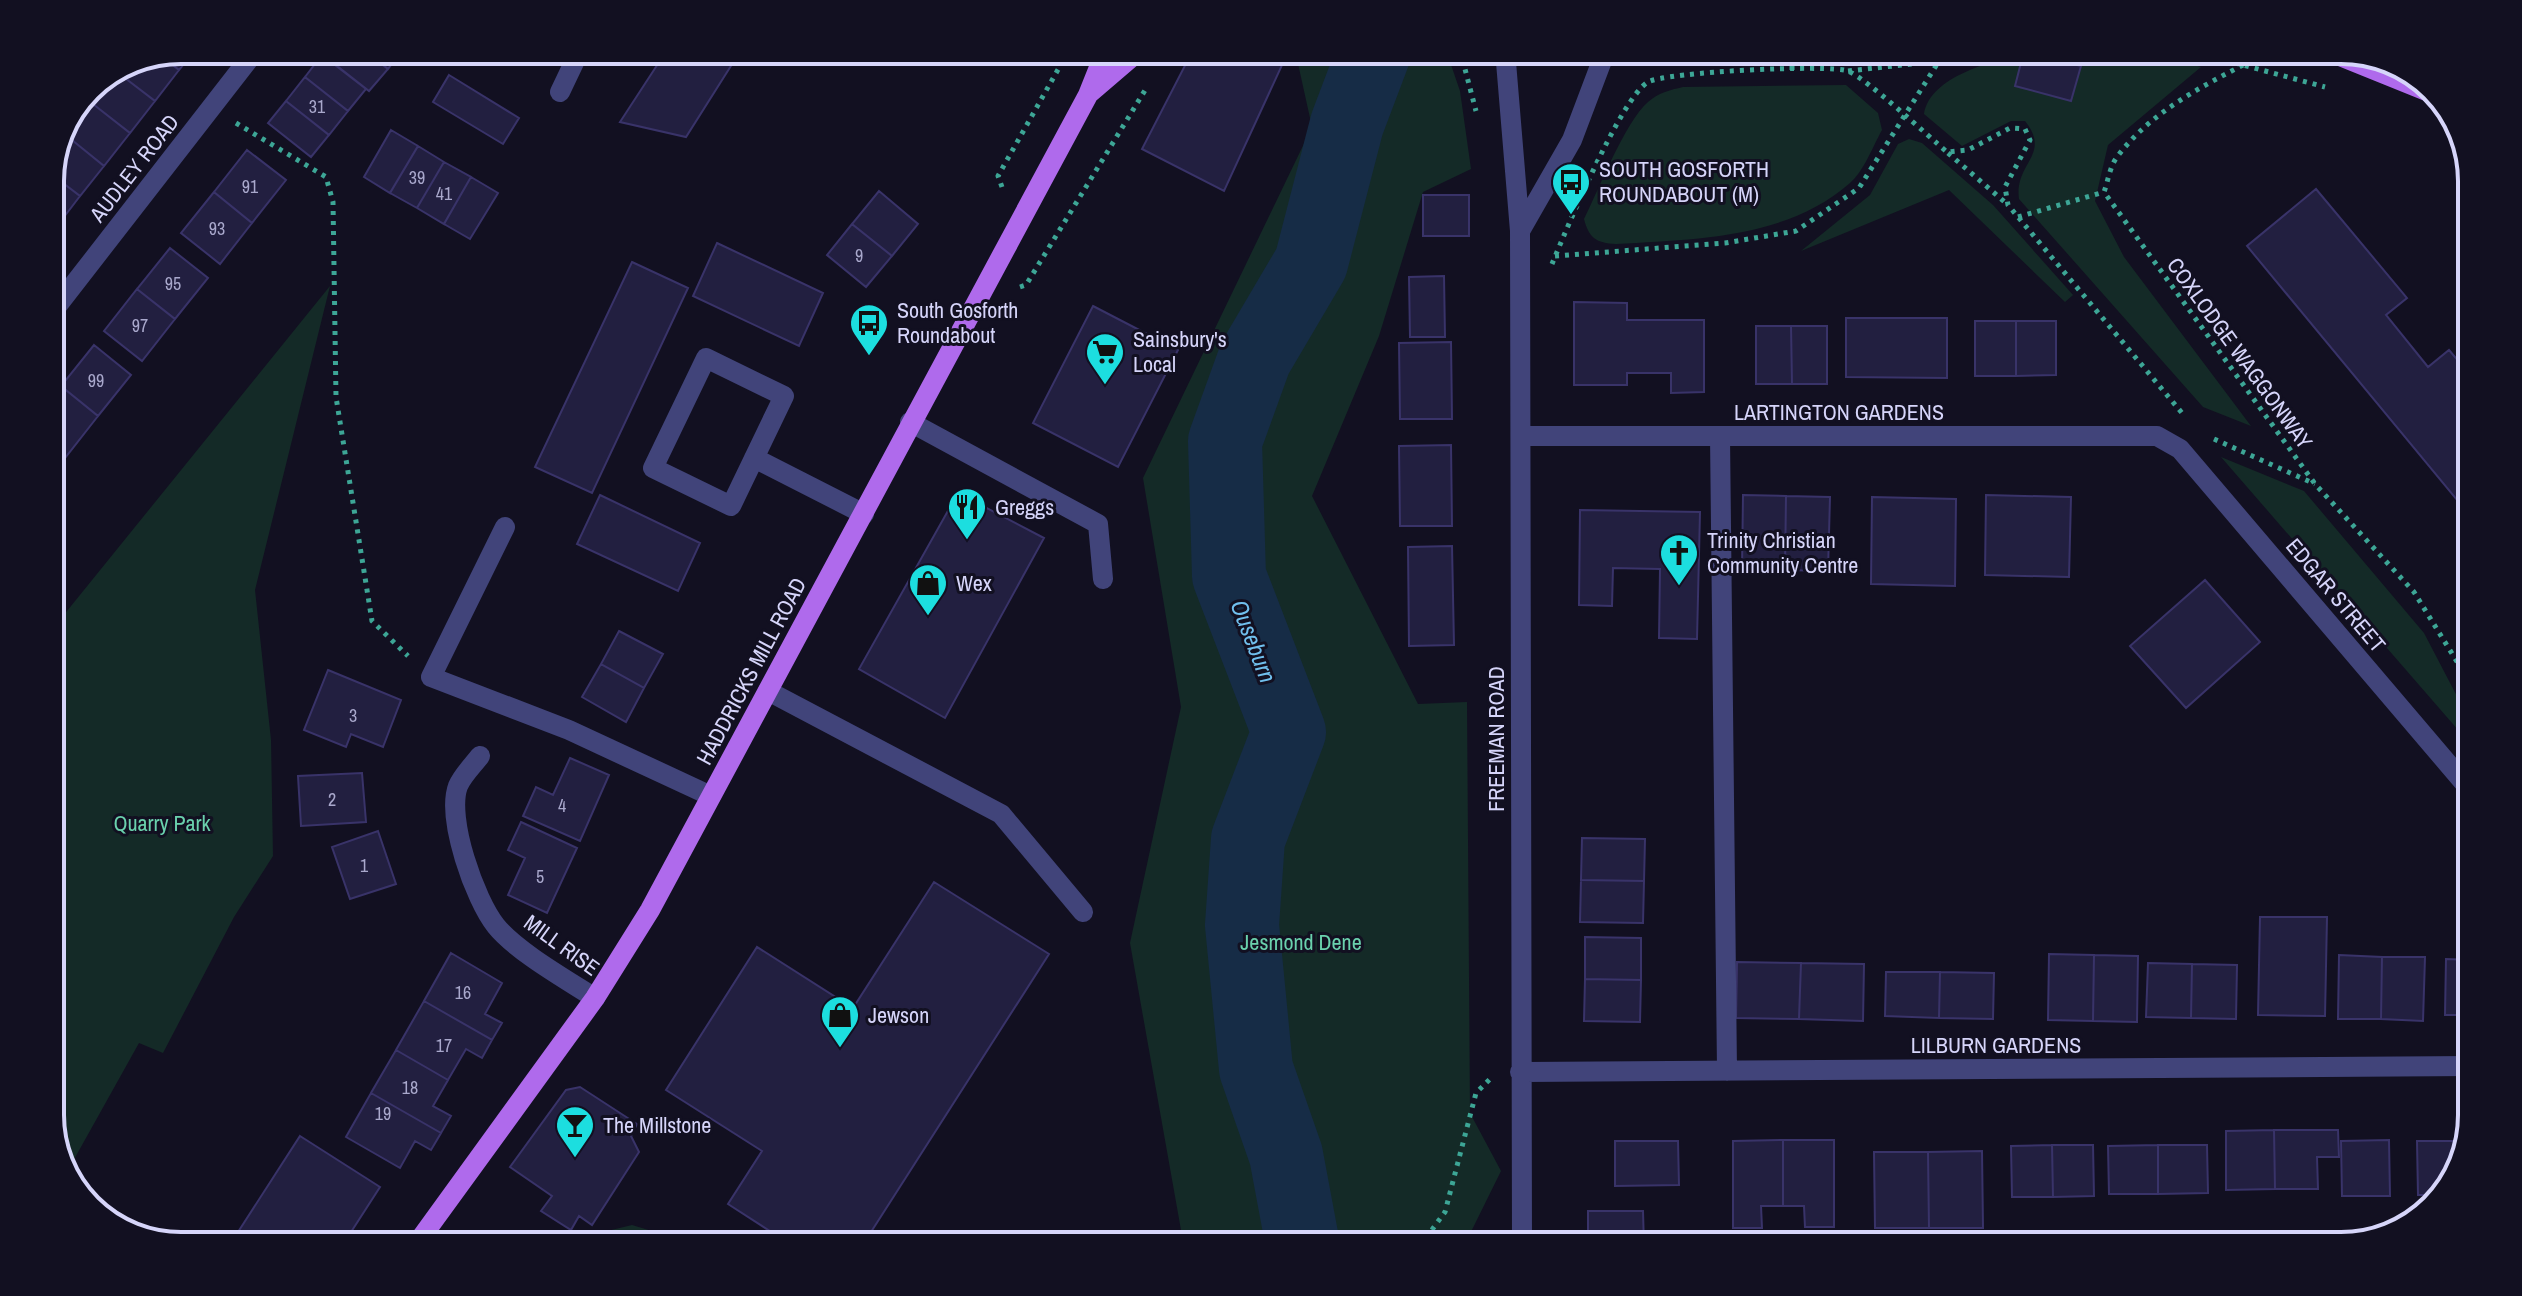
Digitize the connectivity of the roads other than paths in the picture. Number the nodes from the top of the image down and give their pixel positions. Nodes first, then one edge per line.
1 (245, 64) edge
2 (573, 64) edge
3 (1100, 64) edge
4 (1124, 64) edge
5 (1506, 64) edge
6 (1601, 64) edge
7 (2368, 67) edge
8 (2400, 80) edge
9 (560, 92) dead end
10 (1088, 95) junction
11 (1520, 231) junction
12 (64, 297) edge
13 (910, 422) junction
14 (1521, 436) junction
15 (1720, 436) junction
16 (2157, 436) joint
17 (754, 458) junction
18 (864, 514) junction
19 (505, 527) dead end
20 (1103, 579) dead end
21 (768, 691) junction
22 (480, 756) dead end
23 (2458, 776) edge
24 (711, 796) junction
25 (1083, 912) dead end
26 (595, 998) junction
27 (2458, 1066) edge
28 (1727, 1071) junction
29 (1520, 1072) junction
30 (425, 1232) edge
31 (1522, 1232) edge

1 - 12 street, AUDLEY ROAD
2 - 9 street
3 - 10 main road, HADDRICKS MILL ROAD
4 - 10 main road, HADDRICKS MILL ROAD
5 - 11 street, FREEMAN ROAD
6 - 11 street
7 - 8 main road
10 - 13 main road, HADDRICKS MILL ROAD
11 - 14 street, FREEMAN ROAD
13 - 18 main road, HADDRICKS MILL ROAD
13 - 20 street
14 - 15 street, LARTINGTON GARDENS
14 - 29 street, FREEMAN ROAD
15 - 16 street, LARTINGTON GARDENS
15 - 28 street
16 - 23 street, EDGAR STREET
17 - 17 street
17 - 18 street
18 - 21 main road, HADDRICKS MILL ROAD
19 - 24 street
21 - 24 main road, HADDRICKS MILL ROAD
21 - 25 street
22 - 26 street, MILL RISE
24 - 26 main road, HADDRICKS MILL ROAD
26 - 30 main road, HADDRICKS MILL ROAD
27 - 28 street, LILBURN GARDENS
28 - 29 street, LILBURN GARDENS
29 - 31 street, FREEMAN ROAD

